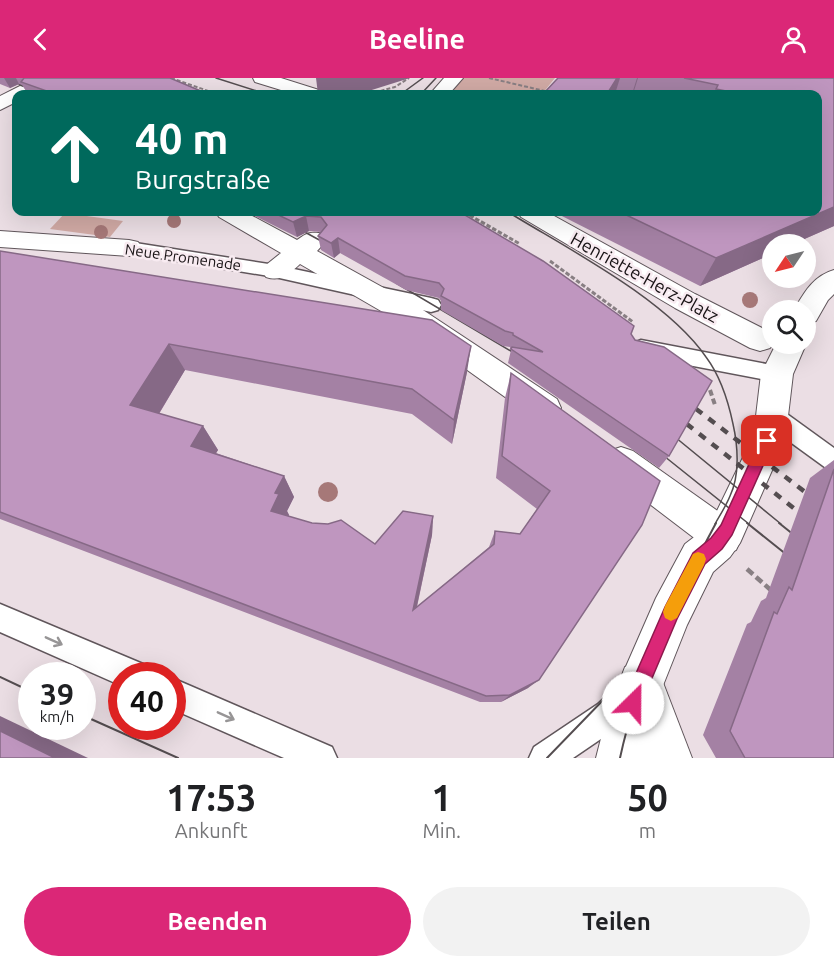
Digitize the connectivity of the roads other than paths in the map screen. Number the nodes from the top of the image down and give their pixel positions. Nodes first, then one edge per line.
1 (262, 78) edge
2 (454, 78) edge
3 (300, 90) edge
4 (443, 90) edge
5 (238, 216) edge
6 (538, 216) edge
7 (0, 239) edge
8 (307, 245) junction
9 (129, 248) joint
10 (275, 271) junction
11 (834, 279) edge
12 (364, 289) junction
13 (814, 300) edge
14 (431, 305) dead end
15 (760, 340) dead end
16 (636, 347) edge
17 (786, 354) edge
18 (777, 374) junction
19 (772, 416) junction
20 (564, 422) edge
21 (593, 442) edge
22 (834, 461) edge
23 (719, 540) junction
24 (0, 618) edge
25 (108, 665) edge
26 (641, 683) junction
27 (186, 699) edge
28 (321, 758) edge
29 (545, 758) edge
30 (620, 758) edge
31 (668, 758) edge

1 - 3 street
2 - 4 street
5 - 8 street
6 - 15 street, Henriette-Herz-Platz
7 - 9 street, Neue Promenade
8 - 10 street
8 - 12 street
9 - 10 lane, Neue Promenade
10 - 12 lane, Neue Promenade
11 - 13 street
12 - 14 lane, Neue Promenade
12 - 20 street, Neue Promenade
16 - 18 lane
17 - 18 street
18 - 19 street
19 - 22 lane
19 - 23 street
21 - 23 street
23 - 26 street
24 -> 25 lane
26 - 29 lane
26 - 30 street
26 - 31 street
27 -> 28 lane

